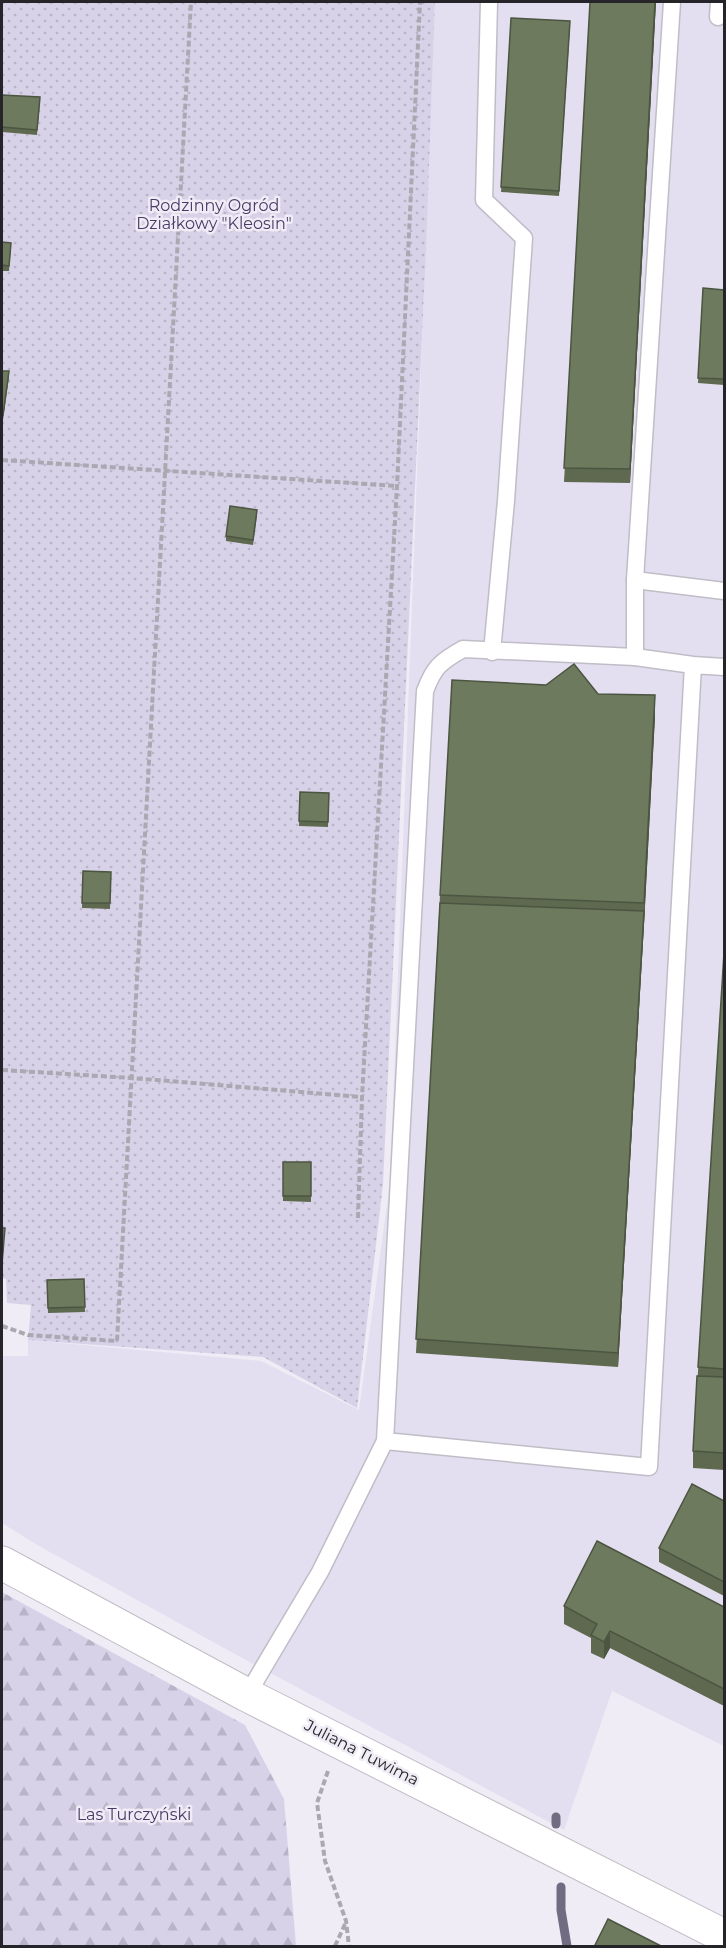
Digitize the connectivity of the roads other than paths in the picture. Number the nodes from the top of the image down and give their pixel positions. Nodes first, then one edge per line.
1 (489, 2) edge
2 (672, 2) edge
3 (635, 580) junction
4 (724, 591) edge
5 (492, 652) junction
6 (635, 657) junction
7 (693, 665) junction
8 (724, 667) edge
9 (385, 1441) junction
10 (2, 1563) edge
11 (247, 1695) junction
12 (724, 1936) edge

1 - 5 lane
2 - 3 lane
3 - 4 lane
3 - 6 lane
5 - 6 lane
5 - 9 lane
6 - 7 lane
7 - 8 lane
7 - 9 lane
9 - 11 lane
10 - 11 street, Juliana Tuwima
11 - 12 street, Juliana Tuwima

